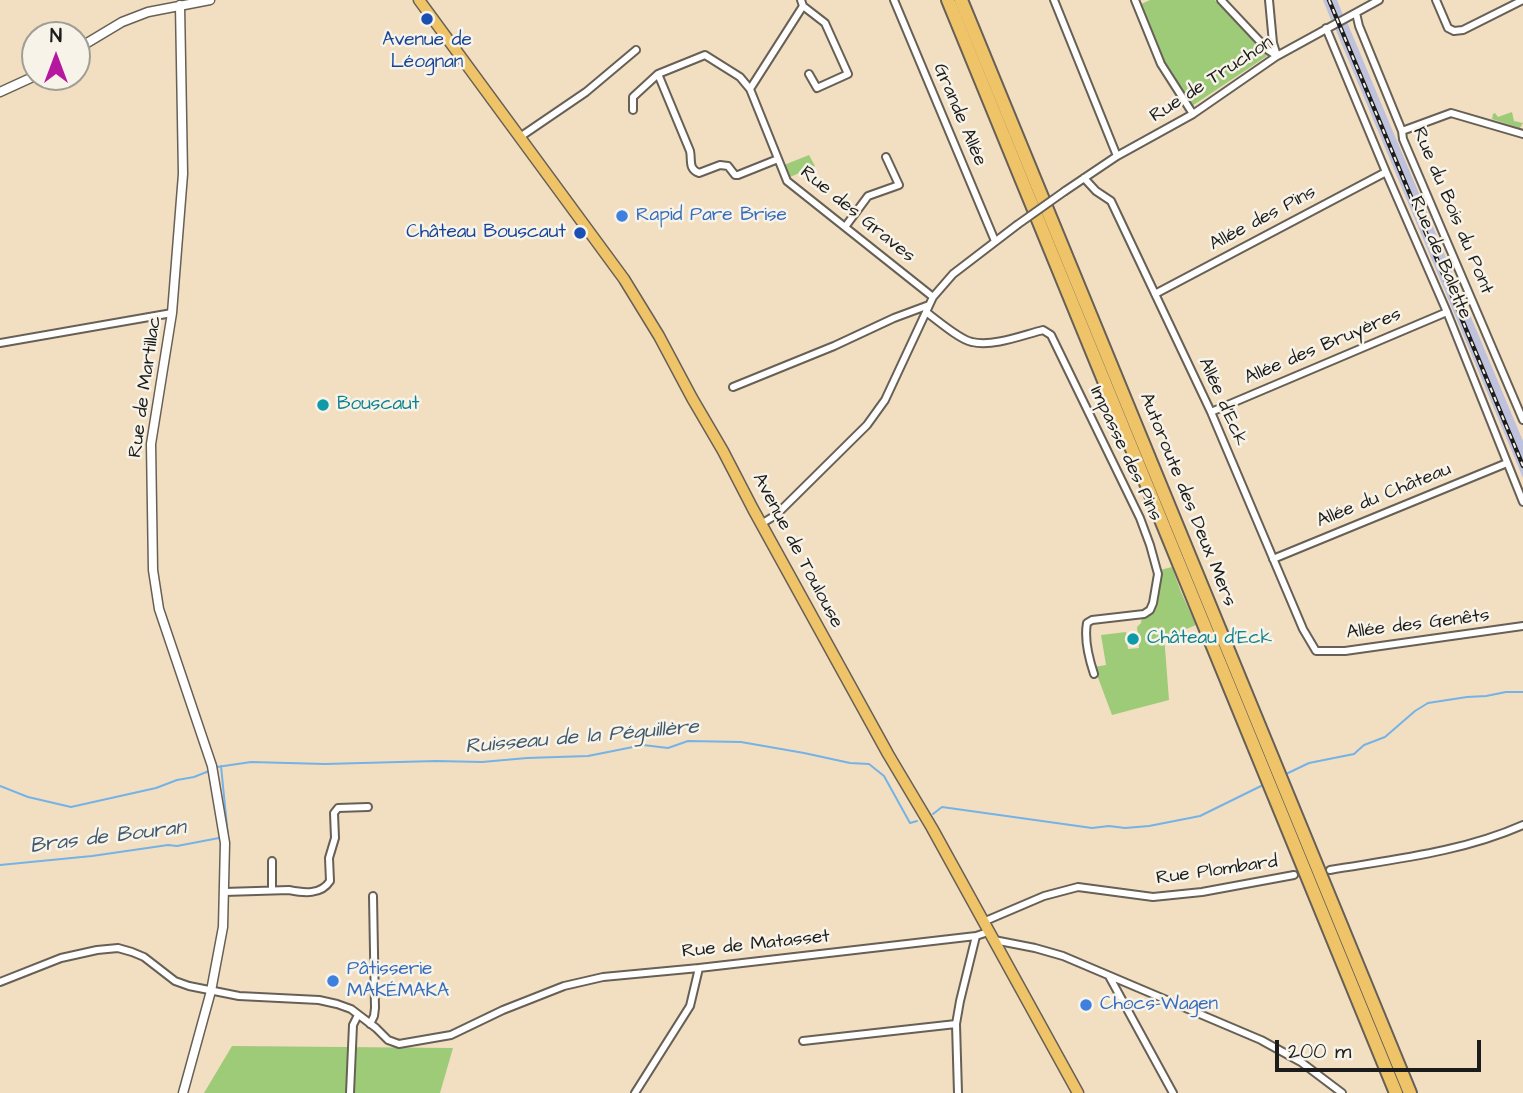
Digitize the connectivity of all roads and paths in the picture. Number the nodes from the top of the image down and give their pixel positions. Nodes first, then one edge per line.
1 (210, 0) edge
2 (419, 0) edge
3 (894, 0) edge
4 (948, 0) edge
5 (961, 0) edge
6 (1054, 0) edge
7 (1135, 0) edge
8 (1220, 0) edge
9 (1269, 0) edge
10 (1379, 0) edge
11 (1436, 0) edge
12 (1522, 1) edge
13 (179, 2) edge
14 (802, 3) edge
15 (1356, 13) junction
16 (1326, 28) junction
17 (91, 41) edge
18 (636, 50) dead end
19 (1277, 56) junction
20 (658, 74) junction
21 (809, 74) dead end
22 (21, 82) edge
23 (751, 89) junction
24 (0, 92) edge
25 (633, 110) dead end
26 (1193, 114) junction
27 (1402, 131) junction
28 (1523, 134) edge
29 (520, 137) junction
30 (1117, 156) junction
31 (886, 157) dead end
32 (778, 159) junction
33 (1386, 172) junction
34 (1084, 178) junction
35 (845, 227) junction
36 (995, 241) junction
37 (1155, 294) junction
38 (933, 297) junction
39 (928, 308) junction
40 (1447, 312) junction
41 (173, 313) junction
42 (0, 343) edge
43 (733, 387) dead end
44 (1211, 412) junction
45 (1523, 420) edge
46 (1507, 463) junction
47 (1523, 502) edge
48 (761, 524) junction
49 (1273, 559) junction
50 (1523, 626) edge
51 (1316, 651) joint
52 (1094, 674) dead end
53 (369, 807) dead end
54 (1523, 825) edge
55 (272, 861) dead end
56 (1330, 870) dead end
57 (1294, 876) dead end
58 (272, 890) junction
59 (224, 892) junction
60 (373, 896) dead end
61 (988, 931) junction
62 (976, 936) junction
63 (699, 968) junction
64 (1109, 976) junction
65 (0, 982) edge
66 (211, 991) junction
67 (358, 1015) junction
68 (370, 1024) junction
69 (956, 1024) junction
70 (803, 1041) dead end
71 (183, 1093) edge
72 (351, 1093) edge
73 (635, 1093) edge
74 (958, 1093) edge
75 (1078, 1093) edge
76 (1173, 1093) edge
77 (1342, 1093) edge
78 (1396, 1093) edge
79 (1410, 1093) edge

1 - 13 street
2 - 29 main road, Avenue de Toulouse
3 - 36 street, Grande Allée
4 - 78 highway, Autoroute des Deux Mers
5 - 79 highway, Autoroute des Deux Mers
6 - 30 street
7 - 26 street
8 - 19 street
9 - 19 street
10 - 15 street, Rue de Truchon
11 - 12 street
13 - 17 street
13 - 41 street, Rue de Martillac
14 - 21 street
14 - 23 street
15 - 16 street, Rue de Truchon
15 - 27 street, Rue du Bois du Pont
16 - 19 street, Rue de Truchon
16 - 33 street, Rue de Balette
18 - 29 street
19 - 26 street, Rue de Truchon
20 - 23 street
20 - 25 street
20 - 32 street
22 - 24 street
23 - 32 street, Rue des Graves
26 - 30 street, Rue de Truchon
27 - 28 street
27 - 45 street, Rue du Bois du Pont
29 - 48 main road, Avenue de Toulouse
30 - 34 street, Rue de Truchon
31 - 35 street
32 - 35 street, Rue des Graves
33 - 37 street, Allée des Pins
33 - 40 street, Rue de Balette
34 - 36 street, Rue de Truchon, bridge
34 - 37 street, Allée d'Eck
35 - 38 street, Rue des Graves
36 - 38 street
37 - 44 street, Allée d'Eck
38 - 39 street
39 - 43 street
39 - 48 street
39 - 52 street, Impasse des Pins
40 - 44 street, Allée des Bruyères
40 - 46 street, Rue de Balette
41 - 42 street
41 - 59 street, Rue de Martillac
44 - 49 street, Allée d'Eck
46 - 47 street, Rue de Balette
46 - 49 street, Allée du Château
48 - 61 main road, Avenue de Toulouse
49 - 51 street, Allée d'Eck
50 - 51 street, Allée des Genêts
53 - 58 street
54 - 56 street
55 - 58 street
57 - 61 street, Rue Plombard
58 - 59 street
59 - 66 street, Rue de Martillac
60 - 68 street
61 - 62 street, Rue de Matasset
61 - 64 street
61 - 75 main road, Avenue de Toulouse
62 - 63 street, Rue de Matasset
62 - 69 street
63 - 68 street, Rue de Matasset
63 - 73 street
64 - 76 street
64 - 77 street
65 - 66 street, Rue de Matasset
66 - 67 street, Rue de Matasset
66 - 71 street, Rue de Martillac
67 - 68 street, Rue de Matasset
67 - 72 street
69 - 70 street
69 - 74 street

